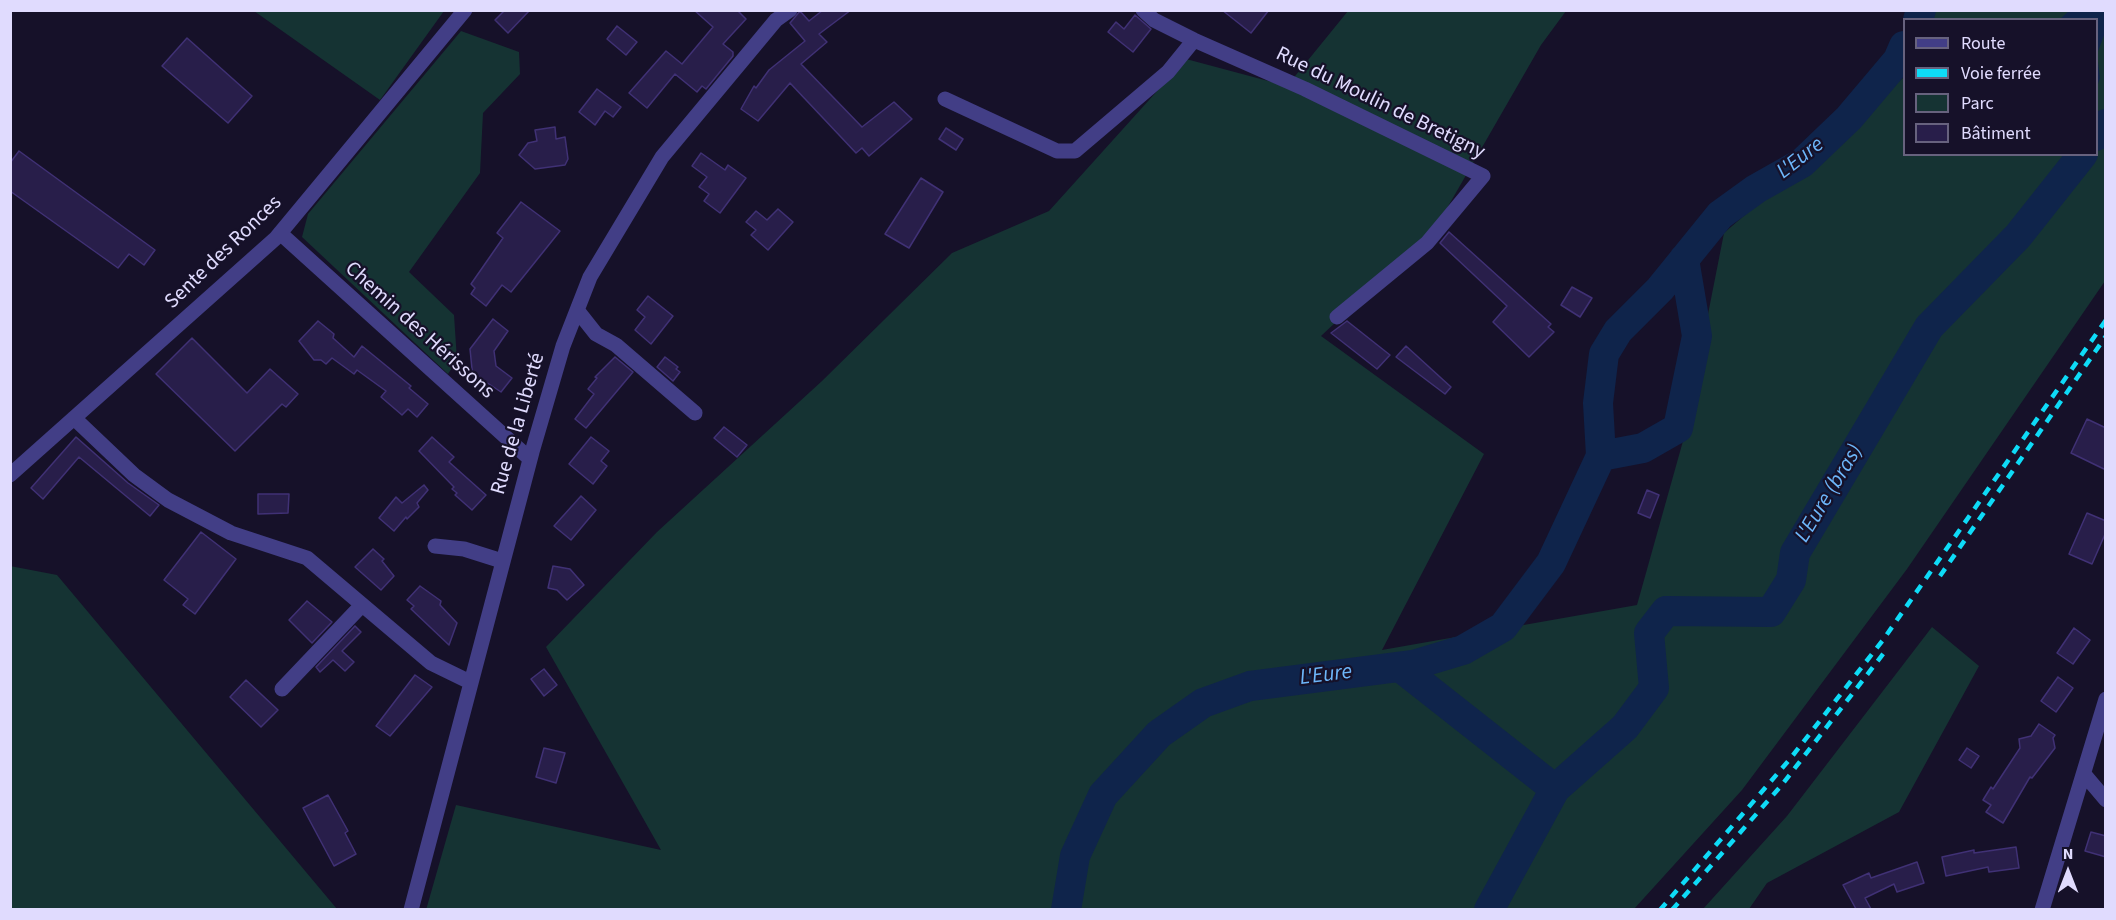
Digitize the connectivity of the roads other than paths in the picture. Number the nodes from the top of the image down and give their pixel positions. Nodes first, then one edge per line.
1 (465, 10) edge
2 (790, 10) edge
3 (1143, 10) edge
4 (1194, 40) junction
5 (945, 99) dead end
6 (280, 234) junction
7 (577, 310) junction
8 (1337, 317) dead end
9 (695, 413) dead end
10 (74, 418) junction
11 (530, 459) junction
12 (10, 474) edge
13 (435, 546) dead end
14 (502, 561) junction
15 (361, 606) junction
16 (470, 682) junction
17 (282, 689) dead end
18 (2106, 699) edge
19 (2084, 774) junction
20 (2106, 800) edge
21 (411, 909) edge
22 (2042, 909) edge

1 - 6 street, Sente des Ronces
2 - 7 street, Rue de la Liberté
3 - 4 street, Rue du Moulin de Bretigny
4 - 5 street
4 - 8 street, Rue du Moulin de Bretigny
6 - 10 street, Sente des Ronces
6 - 11 street, Chemin des Hérissons
7 - 9 street
7 - 11 street, Rue de la Liberté
10 - 12 street, Sente des Ronces
10 - 15 street
11 - 14 street, Rue de la Liberté
13 - 14 street
14 - 16 street, Rue de la Liberté
15 - 16 street
15 - 17 street
16 - 21 street, Rue de la Liberté
18 - 19 street
19 - 20 street
19 - 22 street

